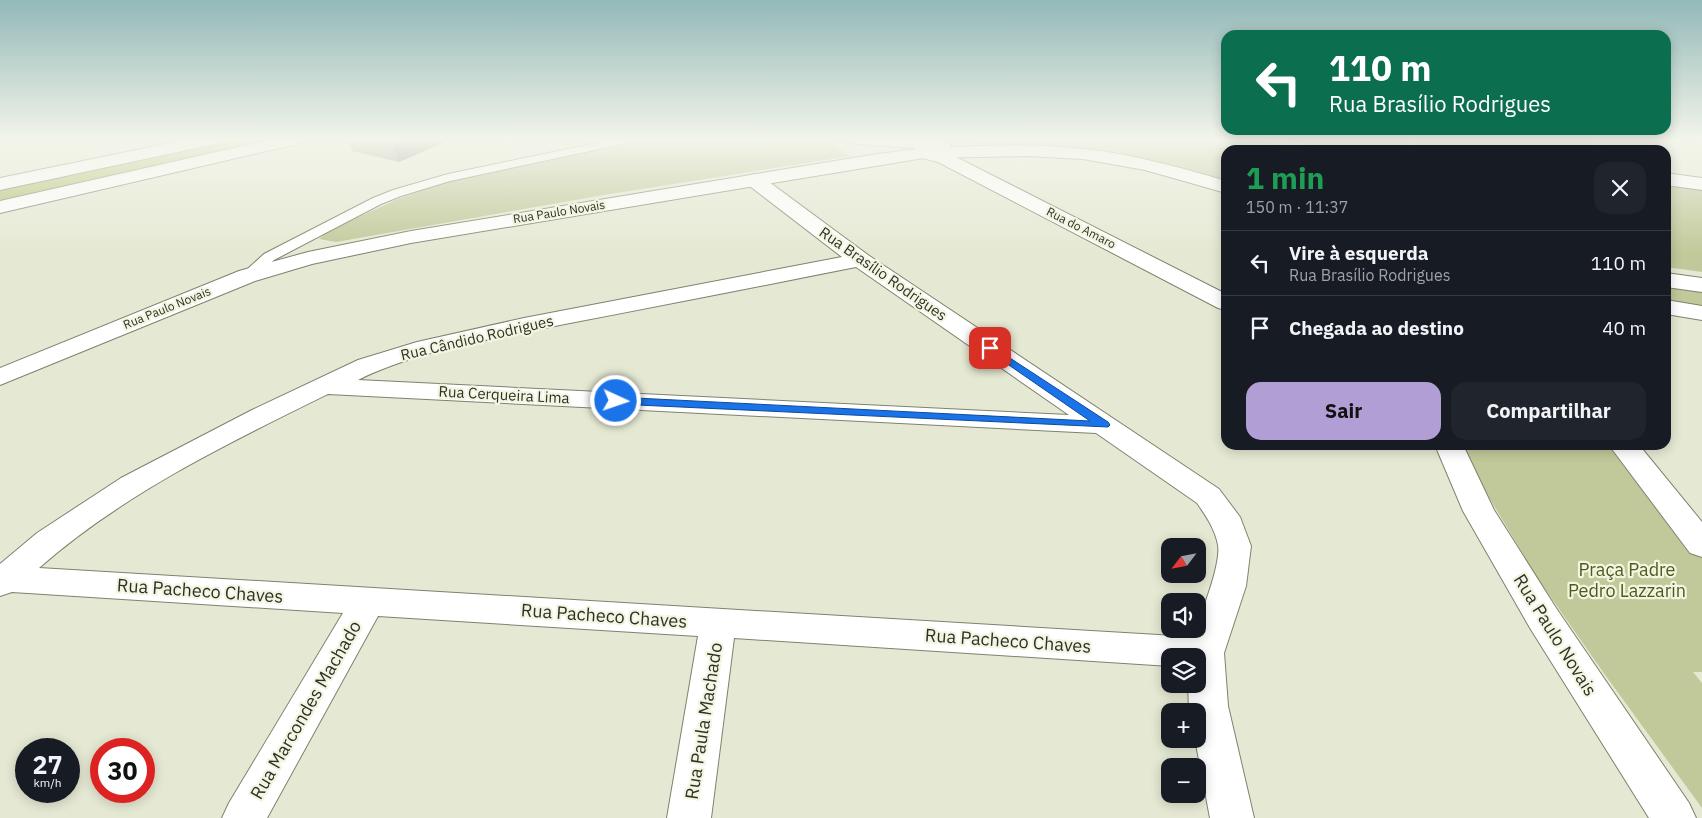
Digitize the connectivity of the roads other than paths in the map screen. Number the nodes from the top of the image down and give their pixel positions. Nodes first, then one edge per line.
1 (33, 177) edge
2 (130, 177) edge
3 (452, 177) edge
4 (771, 177) edge
5 (981, 177) edge
6 (1192, 177) edge
7 (754, 180) junction
8 (1671, 180) edge
9 (0, 184) edge
10 (1702, 184) edge
11 (1221, 186) edge
12 (0, 207) edge
13 (860, 260) junction
14 (247, 276) junction
15 (1671, 281) edge
16 (1702, 285) edge
17 (1221, 300) edge
18 (1671, 308) edge
19 (1702, 313) edge
20 (0, 377) edge
21 (323, 386) junction
22 (1104, 425) junction
23 (1451, 450) edge
24 (1627, 450) edge
25 (1702, 545) edge
26 (2, 581) edge
27 (368, 602) junction
28 (718, 623) junction
29 (1161, 650) edge
30 (1206, 650) edge
31 (1206, 671) edge
32 (244, 818) edge
33 (689, 818) edge
34 (1232, 818) edge
35 (1674, 818) edge

1 - 9 street
2 - 12 street
3 - 14 lane
4 - 7 street, Rua Paulo Novais
5 - 17 street, Rua do Amaro
6 - 11 street, Rua Paulo Novais
7 - 13 street, Rua Brasílio Rodrigues
7 - 14 street, Rua Paulo Novais
8 - 10 street
13 - 21 street, Rua Cândido Rodrigues
13 - 22 street, Rua Brasílio Rodrigues
14 - 20 street, Rua Paulo Novais
15 - 16 street
18 - 19 street
21 - 22 street, Rua Cerqueira Lima
21 - 26 street, Rua Cândido Rodrigues
22 - 30 street, Rua Brasílio Rodrigues
23 - 35 street, Rua Paulo Novais
24 - 25 street
26 - 27 street, Rua Pacheco Chaves
27 - 28 street, Rua Pacheco Chaves
27 - 32 street, Rua Marcondes Machado
28 - 29 street, Rua Pacheco Chaves
28 - 33 street, Rua Paula Machado
31 - 34 street, Rua Brasílio Rodrigues

